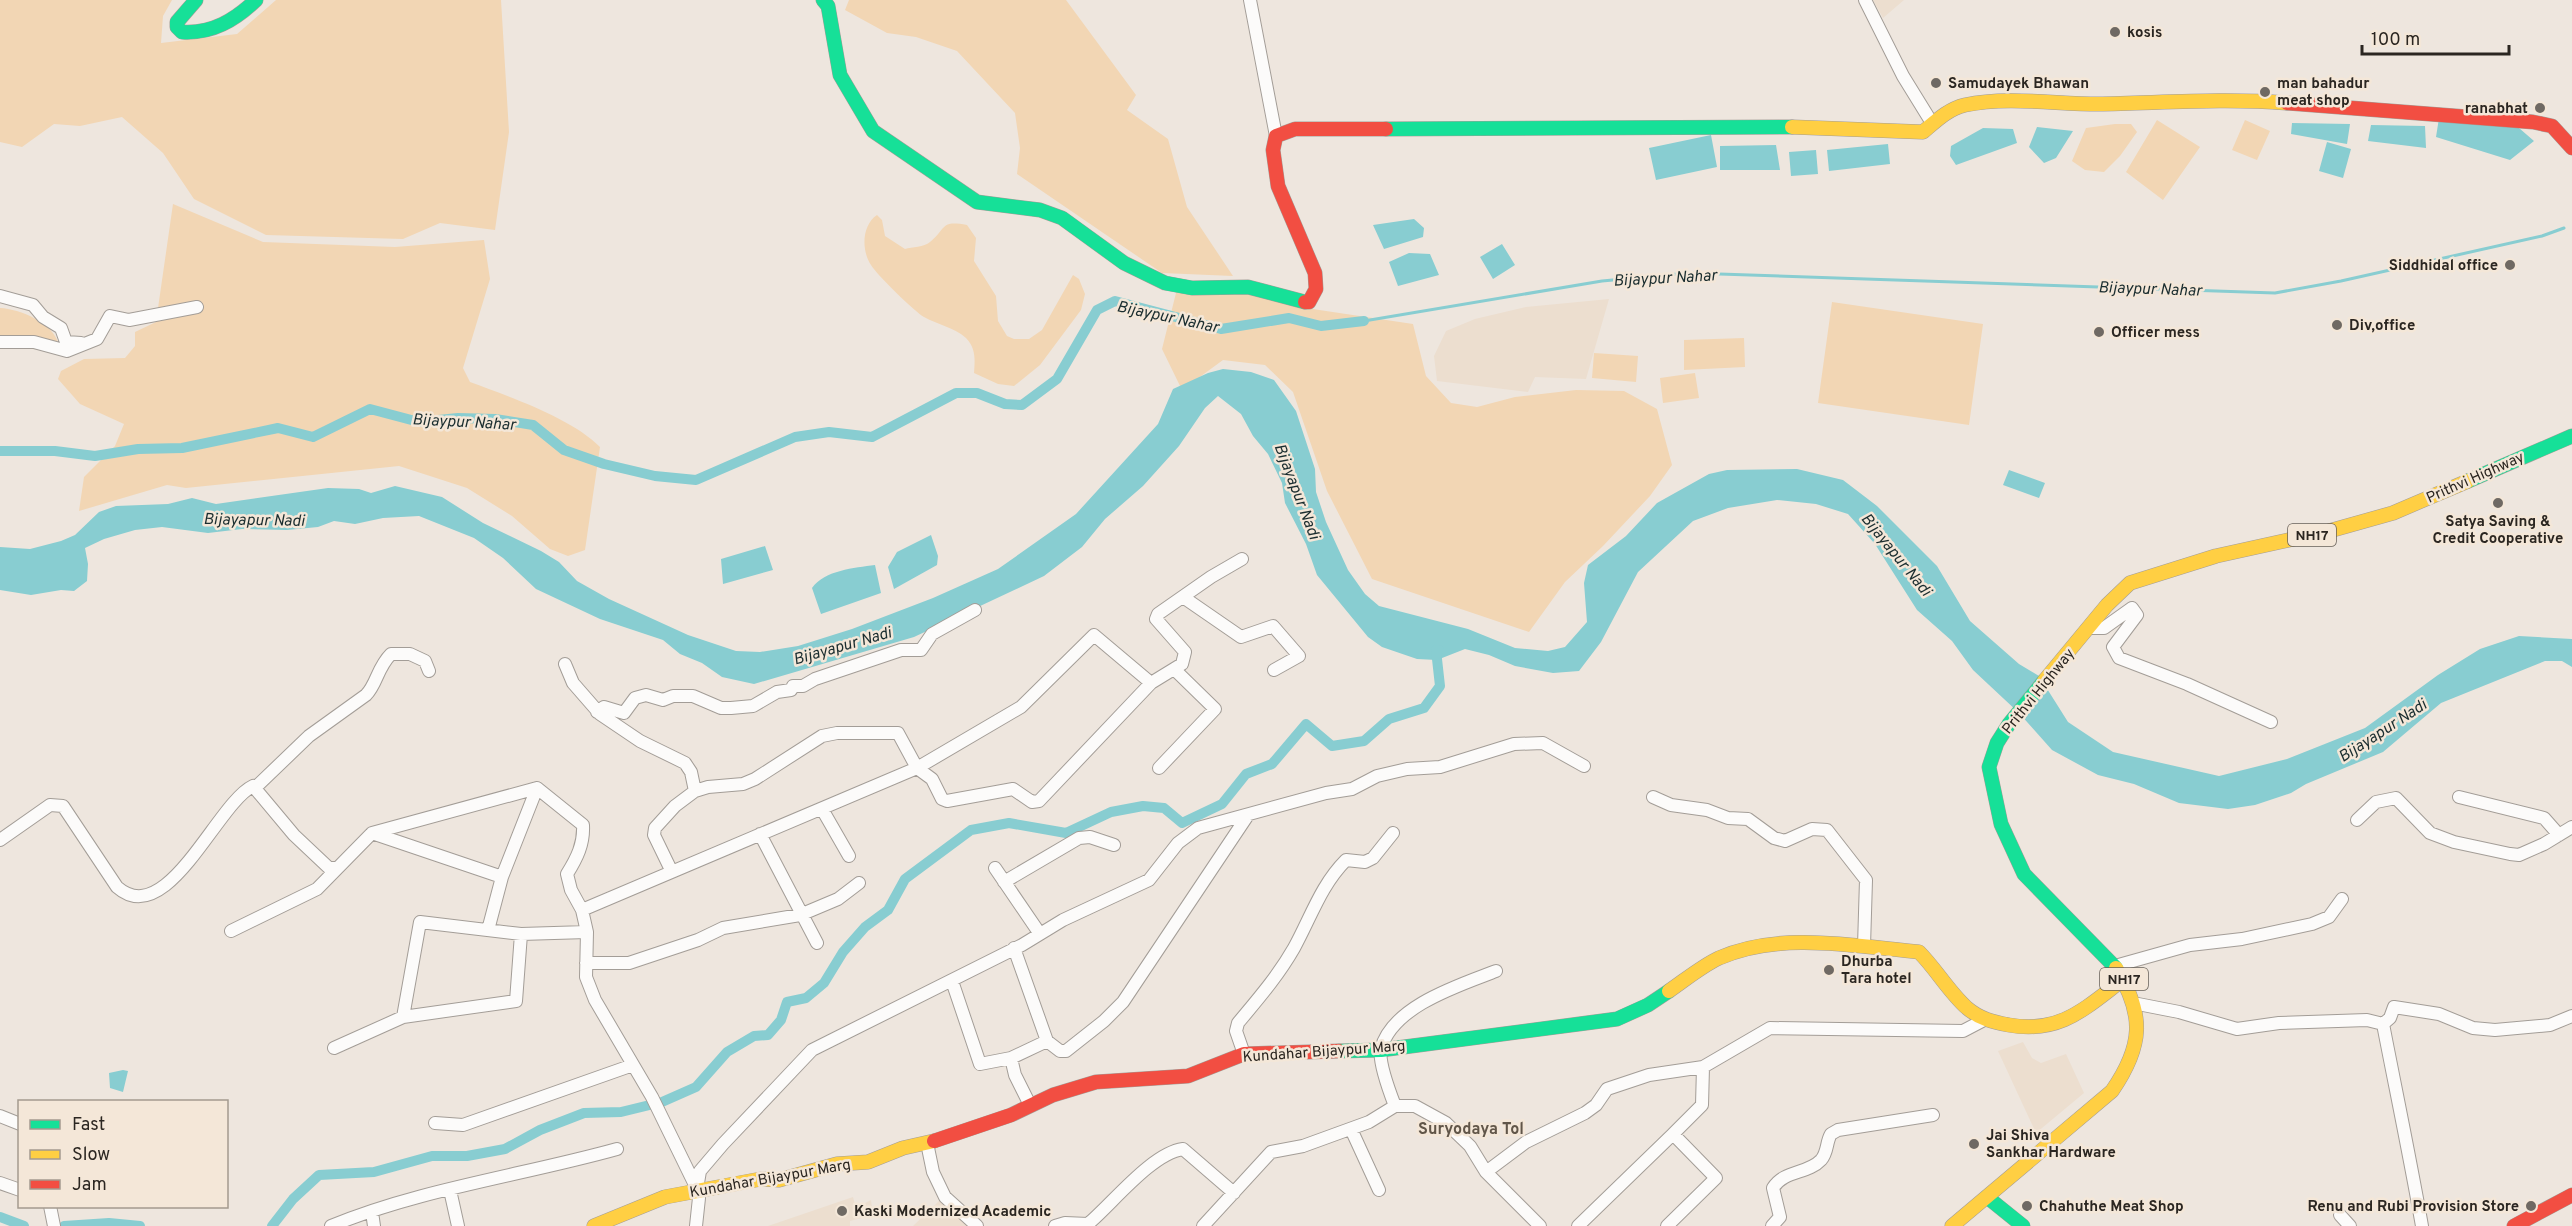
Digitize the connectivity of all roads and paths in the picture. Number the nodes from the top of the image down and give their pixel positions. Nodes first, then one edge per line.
1 (196, 0) edge
2 (256, 0) edge
3 (823, 0) edge
4 (1250, 0) edge
5 (1865, 0) edge
6 (1932, 123) junction
7 (1276, 136) junction
8 (2572, 147) edge
9 (0, 296) edge
10 (197, 307) dead end
11 (0, 342) edge
12 (88, 345) junction
13 (2572, 436) edge
14 (1242, 559) dead end
15 (1183, 597) junction
16 (975, 610) dead end
17 (2089, 628) junction
18 (565, 664) dead end
19 (1174, 669) junction
20 (1274, 670) dead end
21 (429, 671) dead end
22 (1151, 682) junction
23 (597, 711) junction
24 (2271, 722) dead end
25 (1584, 766) dead end
26 (917, 768) junction
27 (1159, 768) dead end
28 (256, 787) junction
29 (537, 788) junction
30 (695, 791) junction
31 (1653, 797) dead end
32 (2459, 797) dead end
33 (822, 809) junction
34 (1248, 815) junction
35 (2357, 820) dead end
36 (2572, 827) edge
37 (372, 833) junction
38 (1393, 833) dead end
39 (760, 834) junction
40 (2559, 835) junction
41 (0, 840) edge
42 (1114, 844) dead end
43 (849, 856) dead end
44 (335, 868) junction
45 (994, 868) dead end
46 (671, 870) junction
47 (502, 878) junction
48 (1004, 882) junction
49 (859, 883) dead end
50 (2342, 899) dead end
51 (582, 910) junction
52 (800, 915) junction
53 (488, 930) junction
54 (231, 931) dead end
55 (587, 932) junction
56 (521, 934) junction
57 (1040, 934) junction
58 (817, 943) dead end
59 (1863, 946) junction
60 (1014, 948) junction
61 (586, 963) junction
62 (2115, 966) junction
63 (1496, 971) dead end
64 (2124, 979) junction
65 (952, 981) junction
66 (2133, 1003) junction
67 (2572, 1016) edge
68 (403, 1017) junction
69 (1984, 1020) junction
70 (2383, 1024) junction
71 (1047, 1041) junction
72 (334, 1048) dead end
73 (1381, 1050) junction
74 (1244, 1054) junction
75 (1011, 1058) junction
76 (633, 1065) junction
77 (1703, 1067) junction
78 (1030, 1105) junction
79 (1395, 1106) junction
80 (1933, 1115) dead end
81 (0, 1116) edge
82 (18, 1123) edge
83 (435, 1124) dead end
84 (1351, 1129) junction
85 (1673, 1134) junction
86 (927, 1143) junction
87 (617, 1149) dead end
88 (1486, 1172) junction
89 (0, 1183) edge
90 (18, 1189) edge
91 (697, 1189) junction
92 (450, 1190) junction
93 (1379, 1190) dead end
94 (1234, 1193) junction
95 (2572, 1195) edge
96 (1987, 1197) junction
97 (372, 1212) junction
98 (2340, 1215) dead end
99 (331, 1226) edge
100 (374, 1226) edge
101 (458, 1226) edge
102 (594, 1226) edge
103 (696, 1226) edge
104 (977, 1226) edge
105 (1055, 1226) edge
106 (1203, 1226) edge
107 (1540, 1226) edge
108 (1578, 1226) edge
109 (1667, 1226) edge
110 (1772, 1226) edge
111 (1952, 1226) edge
112 (2023, 1226) edge
113 (2350, 1226) edge
114 (2422, 1226) edge
115 (2514, 1226) edge

1 - 2 main road
3 - 7 main road
4 - 7 street
5 - 6 street
6 - 7 main road
6 - 8 main road
9 - 12 street
10 - 12 street
11 - 12 street
13 - 17 main road, Prithvi Highway / NH17
14 - 15 street
15 - 19 street
15 - 20 street
16 - 23 street
17 - 24 street
17 - 62 main road, Prithvi Highway / NH17
18 - 23 street
19 - 22 street
19 - 27 street
21 - 28 street
22 - 26 street
22 - 26 street
23 - 30 street
25 - 34 street
26 - 30 street
26 - 33 street
28 - 41 street
28 - 44 street
29 - 37 street
29 - 47 street
29 - 51 street
30 - 46 street
31 - 59 street
32 - 40 street
33 - 39 street
33 - 43 street
34 - 57 street
34 - 71 street
35 - 40 street
36 - 40 street
37 - 44 street
37 - 47 street
38 - 74 street
39 - 46 street
39 - 52 street
42 - 48 street
44 - 54 street
45 - 48 street
46 - 51 street
47 - 53 street
48 - 57 street
49 - 52 street
50 - 62 street
51 - 55 street
52 - 58 street
52 - 61 street
53 - 56 street
53 - 68 street
55 - 56 street
55 - 61 street
56 - 68 street
57 - 60 street
59 - 69 main road, Kundahar Bijaypur Marg
59 - 73 main road, Kundahar Bijaypur Marg
60 - 65 street
60 - 71 street
61 - 76 street
62 - 64 main road, Prithvi Highway / NH17
63 - 73 street
64 - 66 main road, Prithvi Highway / NH17
64 - 69 main road, Kundahar Bijaypur Marg
65 - 75 street
65 - 91 street
66 - 70 street
66 - 96 main road, Prithvi Highway / NH17
67 - 70 street
68 - 72 street
69 - 77 street
70 - 114 street
71 - 75 street
73 - 74 main road, Kundahar Bijaypur Marg
73 - 79 street
74 - 78 main road, Kundahar Bijaypur Marg
75 - 78 street
76 - 83 street
76 - 91 street
77 - 85 street
77 - 88 street
78 - 86 main road, Kundahar Bijaypur Marg
79 - 84 street
79 - 88 street
80 - 110 street
81 - 82 street
84 - 93 street
84 - 94 street
85 - 108 street
85 - 109 street
86 - 91 main road, Kundahar Bijaypur Marg
86 - 104 street
87 - 92 street
88 - 107 street
89 - 90 street
91 - 102 main road, Kundahar Bijaypur Marg
91 - 103 street
92 - 97 street
92 - 101 street
94 - 105 street
94 - 106 street
95 - 115 main road
96 - 111 main road, Prithvi Highway / NH17
96 - 112 main road
97 - 99 street
97 - 100 street
98 - 113 street

